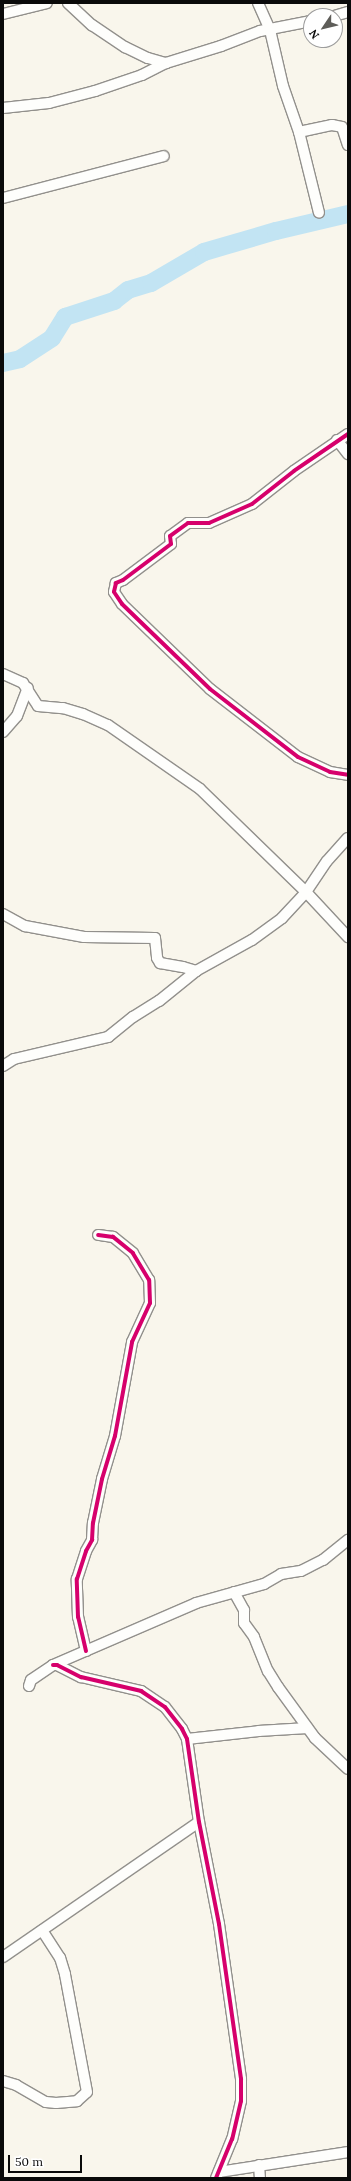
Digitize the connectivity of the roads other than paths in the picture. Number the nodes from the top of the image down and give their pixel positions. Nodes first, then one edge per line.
1 (47, 3) edge
2 (68, 3) edge
3 (258, 3) edge
4 (3, 14) edge
5 (303, 24) edge
6 (270, 30) junction
7 (166, 63) junction
8 (3, 108) edge
9 (299, 132) junction
10 (348, 145) edge
11 (164, 156) dead end
12 (3, 198) edge
13 (319, 214) dead end
14 (348, 434) edge
15 (337, 440) junction
16 (348, 454) edge
17 (3, 674) edge
18 (28, 688) junction
19 (3, 732) edge
20 (348, 775) edge
21 (348, 838) edge
22 (306, 892) junction
23 (3, 914) edge
24 (348, 937) edge
25 (196, 971) junction
26 (3, 1066) edge
27 (98, 1235) dead end
28 (348, 1540) edge
29 (234, 1592) junction
30 (86, 1651) junction
31 (53, 1665) junction
32 (28, 1686) dead end
33 (307, 1728) junction
34 (187, 1739) junction
35 (348, 1769) edge
36 (199, 1822) junction
37 (42, 1930) junction
38 (3, 1957) edge
39 (3, 2081) edge
40 (348, 2152) edge
41 (259, 2165) junction
42 (217, 2175) edge
43 (260, 2178) edge

1 - 4 street
2 - 7 street
3 - 6 street
5 - 6 street
6 - 7 street
6 - 9 street
7 - 8 street
9 - 10 street
9 - 13 street
11 - 12 street
14 - 15 street
15 - 16 street
15 - 20 street
17 - 18 street
18 - 19 street
18 - 22 street
21 - 22 street
22 - 24 street
22 - 25 street
23 - 25 street
25 - 26 street
27 - 30 street
28 - 29 street
29 - 30 street
29 - 33 street
30 - 31 street
31 - 32 street
31 - 34 street
33 - 34 street
33 - 35 street
34 - 36 street
36 - 37 street
36 - 42 street
37 - 38 street
37 - 39 street
40 - 41 street
41 - 42 street
41 - 43 street

